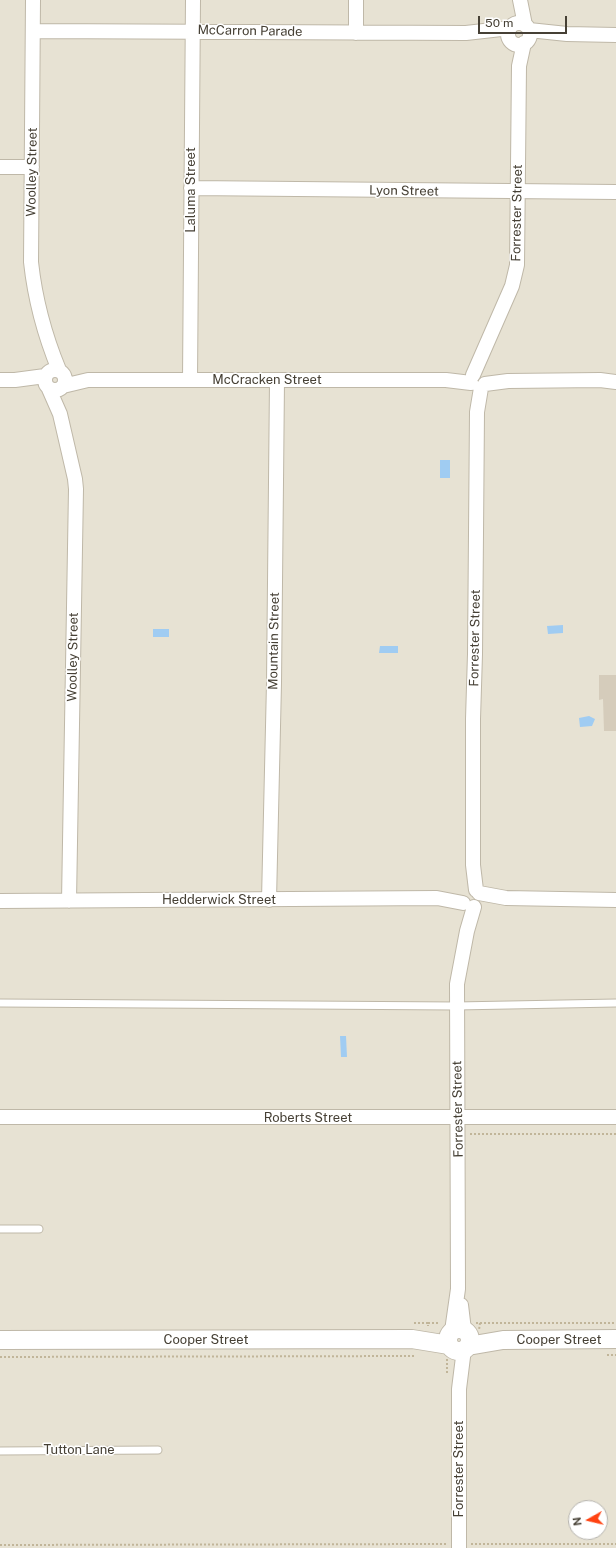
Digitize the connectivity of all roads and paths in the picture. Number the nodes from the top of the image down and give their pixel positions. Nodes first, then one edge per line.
1 (33, 0) edge
2 (193, 0) edge
3 (356, 0) edge
4 (519, 0) edge
5 (33, 30) junction
6 (193, 31) junction
7 (356, 33) junction
8 (519, 34) junction
9 (616, 35) edge
10 (0, 167) edge
11 (32, 167) junction
12 (191, 188) junction
13 (518, 192) junction
14 (616, 192) edge
15 (0, 380) edge
16 (54, 380) junction
17 (190, 380) junction
18 (277, 381) junction
19 (478, 381) junction
20 (616, 382) edge
21 (471, 898) junction
22 (269, 900) junction
23 (616, 900) edge
24 (0, 901) edge
25 (69, 901) junction
26 (0, 1003) edge
27 (616, 1003) edge
28 (456, 1006) junction
29 (0, 1117) edge
30 (459, 1118) junction
31 (616, 1118) edge
32 (470, 1134) dead end
33 (616, 1134) edge
34 (0, 1229) edge
35 (39, 1229) dead end
36 (616, 1323) edge
37 (616, 1339) edge
38 (0, 1340) edge
39 (460, 1340) junction
40 (447, 1374) dead end
41 (158, 1450) dead end
42 (0, 1451) edge
43 (616, 1544) edge
44 (0, 1545) edge
45 (459, 1545) edge

1 - 5 street, Woolley Street
2 - 6 street, Laluma Street
3 - 7 street
4 - 8 street, Forrester Street
5 - 6 street, McCarron Parade
5 - 11 street, Woolley Street
6 - 7 street, McCarron Parade
6 - 12 street, Laluma Street
7 - 8 street, McCarron Parade
8 - 9 street, McCarron Parade
8 - 13 street, Forrester Street
10 - 11 street
11 - 16 street, Woolley Street
12 - 13 street, Lyon Street
12 - 17 street, Laluma Street
13 - 14 street, Lyon Street
13 - 19 street, Forrester Street
15 - 16 street, McCracken Street
16 - 17 street, McCracken Street
16 - 25 street, Woolley Street
17 - 18 street, McCracken Street
18 - 19 street, McCracken Street
18 - 22 street, Mountain Street
19 - 20 street, McCracken Street
19 - 21 street, Forrester Street
21 - 22 street, Hedderwick Street
21 - 23 street, Hedderwick Street
21 - 28 street, Forrester Street
22 - 25 street, Hedderwick Street
24 - 25 street, Hedderwick Street
26 - 28 lane
27 - 28 lane
28 - 30 street, Forrester Street
29 - 30 street, Roberts Street
30 - 31 street, Roberts Street
30 - 39 street, Forrester Street
32 - 33 path
34 - 35 lane
36 - 39 path
37 - 39 street, Cooper Street
38 - 39 street, Cooper Street
39 - 40 path
39 - 45 street, Forrester Street
41 - 42 lane, Tutton Lane
43 - 45 path
44 - 45 path

